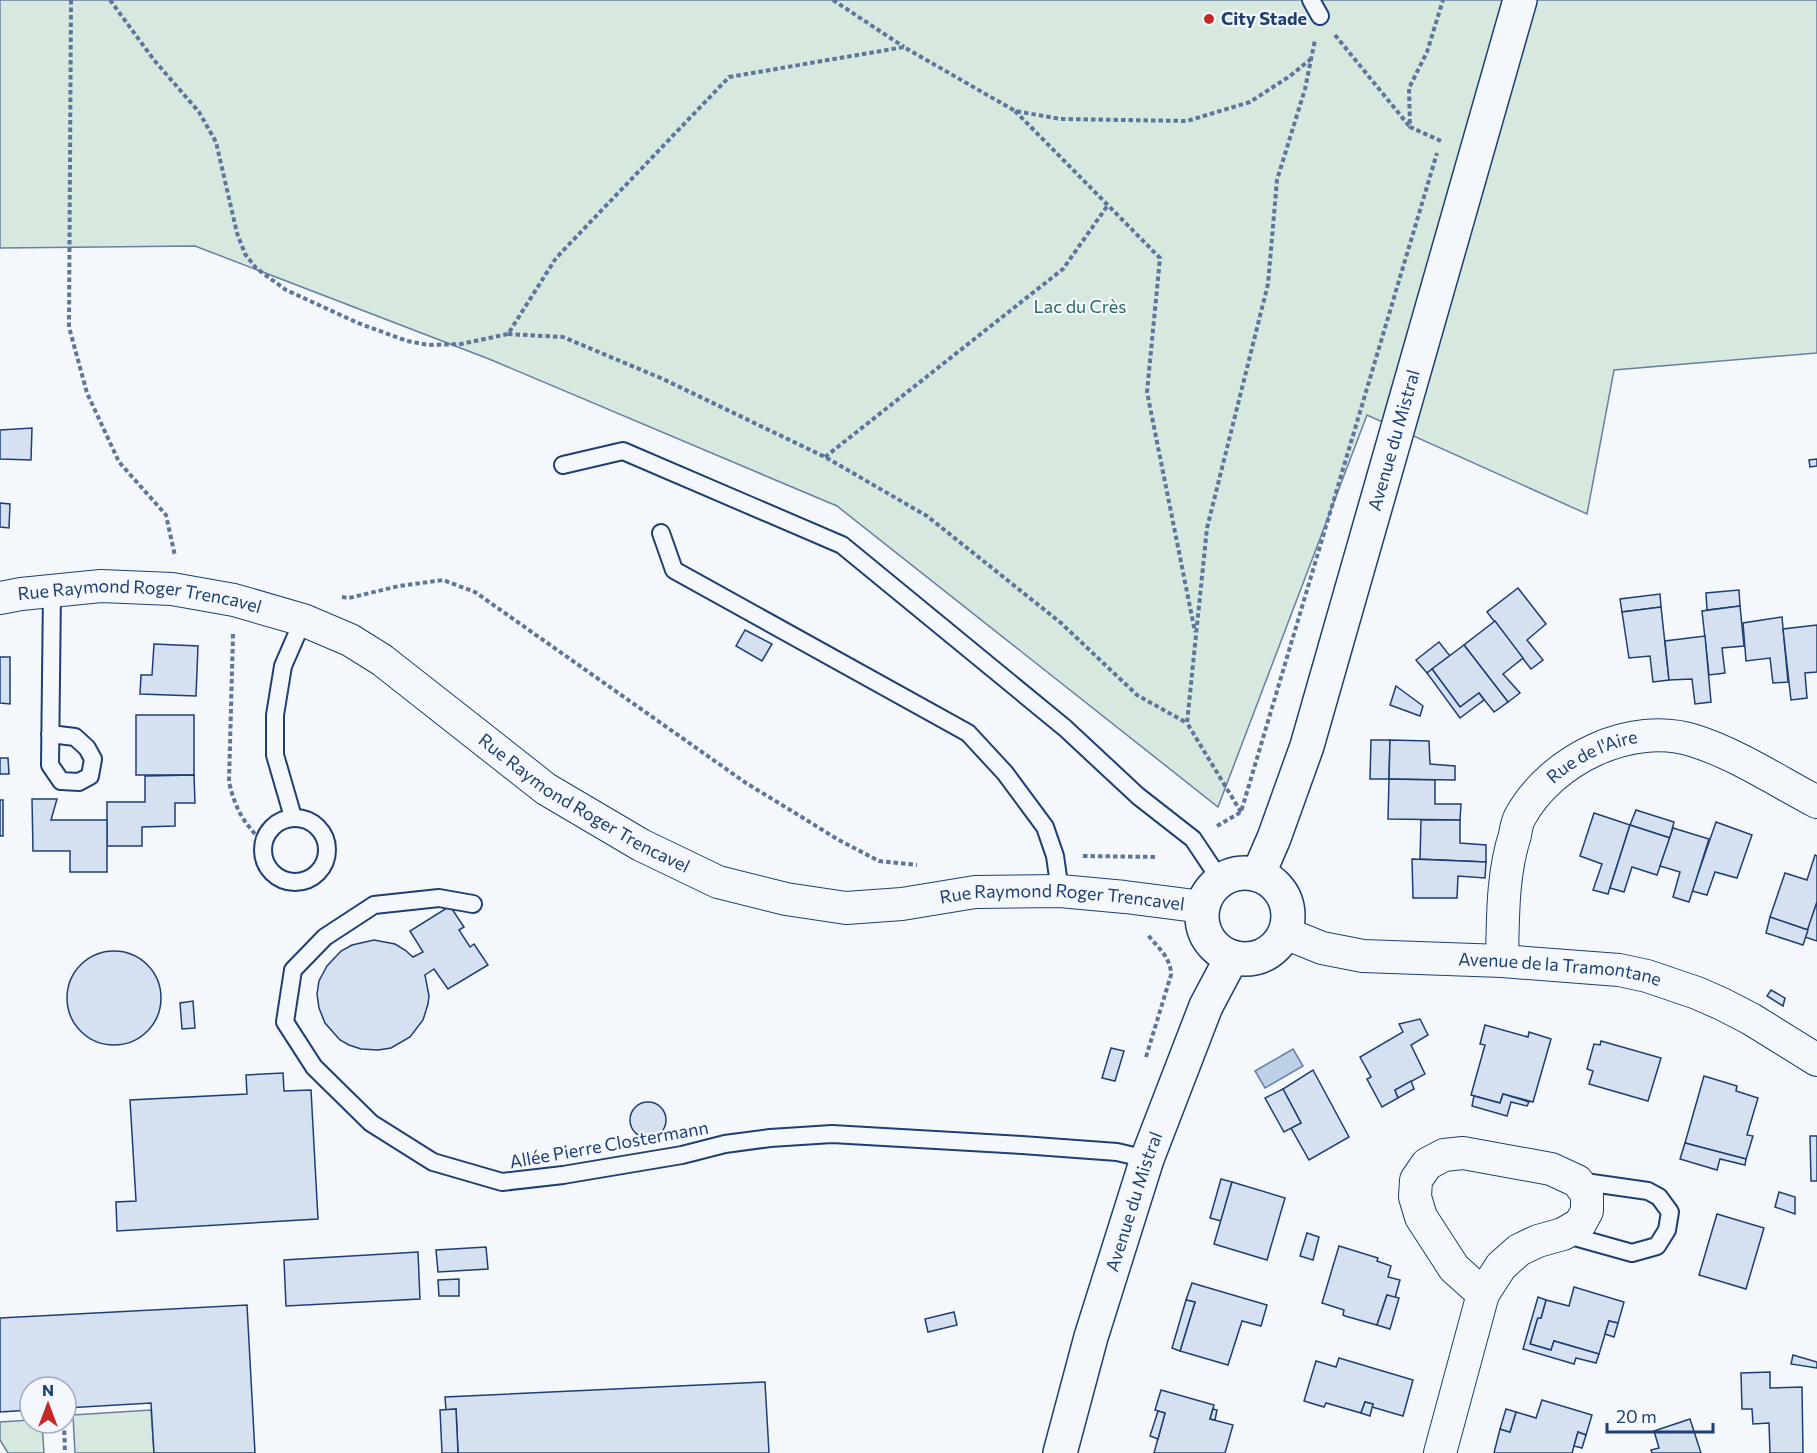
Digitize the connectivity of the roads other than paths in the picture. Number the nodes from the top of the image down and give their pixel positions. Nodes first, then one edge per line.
1 (1311, 0) edge
2 (1520, 0) edge
3 (1320, 16) road end
4 (563, 465) dead end
5 (661, 533) dead end
6 (52, 591) junction
7 (0, 598) edge
8 (303, 620) junction
9 (50, 734) dead end
10 (1817, 802) edge
11 (293, 818) junction
12 (1258, 875) junction
13 (1221, 881) junction
14 (1060, 891) junction
15 (472, 904) dead end
16 (1203, 907) junction
17 (1285, 933) junction
18 (1232, 957) junction
19 (1502, 961) junction
20 (1817, 1060) edge
21 (1147, 1159) junction
22 (1577, 1181) junction
23 (1563, 1234) junction
24 (1483, 1294) junction
25 (1060, 1453) edge
26 (1440, 1453) edge

1 - 3 lane
2 - 12 street, Avenue du Mistral
4 - 13 lane
5 - 14 lane
6 - 7 street, Rue Raymond Roger Trencavel
6 - 8 street, Rue Raymond Roger Trencavel
6 - 9 lane
8 - 11 lane
8 - 14 street, Rue Raymond Roger Trencavel
10 - 19 street, Rue de l'Aire
11 - 11 lane
12 - 13 street
12 - 17 street
13 - 16 street
14 - 16 street, Rue Raymond Roger Trencavel
15 - 21 lane, Allée Pierre Clostermann
16 - 18 street
17 - 18 street
17 - 19 street, Avenue de la Tramontane
18 - 21 street, Avenue du Mistral
19 - 20 street, Avenue de la Tramontane
21 - 25 street, Avenue du Mistral
22 - 23 street
22 - 23 lane
22 - 24 street
23 - 24 street
24 - 26 street

